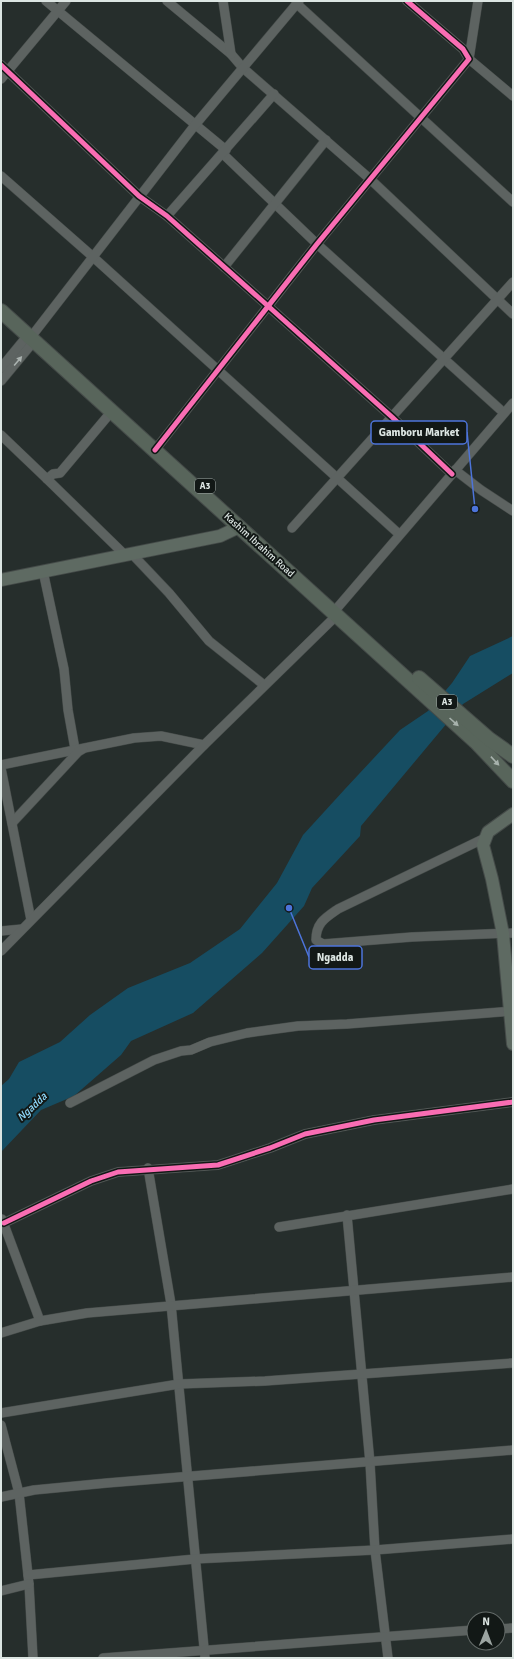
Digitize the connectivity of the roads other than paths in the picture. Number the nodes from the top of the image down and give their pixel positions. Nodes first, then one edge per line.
1 (46, 1) edge
2 (66, 1) edge
3 (167, 1) edge
4 (223, 1) edge
5 (407, 1) edge
6 (478, 1) edge
7 (297, 2) edge
8 (58, 11) junction
9 (231, 54) junction
10 (469, 60) junction
11 (4, 68) edge
12 (243, 68) junction
13 (1, 79) edge
14 (274, 94) junction
15 (513, 96) edge
16 (422, 116) junction
17 (195, 125) junction
18 (326, 140) junction
19 (224, 152) junction
20 (1, 176) edge
21 (370, 179) junction
22 (139, 196) junction
23 (513, 202) edge
24 (275, 204) junction
25 (167, 216) junction
26 (317, 244) junction
27 (92, 256) junction
28 (224, 266) junction
29 (513, 282) edge
30 (1, 299) edge
31 (497, 300) junction
32 (268, 306) junction
33 (1, 311) edge
34 (513, 314) edge
35 (33, 336) junction
36 (444, 358) junction
37 (1, 368) edge
38 (219, 370) junction
39 (1, 381) edge
40 (513, 403) edge
41 (112, 411) junction
42 (504, 413) junction
43 (392, 417) junction
44 (1, 435) edge
45 (158, 446) junction
46 (453, 472) junction
47 (337, 478) junction
48 (47, 479) junction
49 (513, 511) edge
50 (239, 527) junction
51 (292, 528) dead end
52 (399, 534) junction
53 (128, 554) junction
54 (43, 571) junction
55 (1, 580) edge
56 (337, 611) junction
57 (264, 685) junction
58 (483, 738) junction
59 (204, 744) junction
60 (85, 748) junction
61 (75, 749) junction
62 (512, 755) edge
63 (1, 766) edge
64 (513, 782) edge
65 (513, 814) edge
66 (12, 823) junction
67 (485, 838) junction
68 (31, 920) junction
69 (22, 929) junction
70 (1, 931) edge
71 (508, 933) edge
72 (1, 951) edge
73 (512, 1011) edge
74 (513, 1044) edge
75 (513, 1102) edge
76 (70, 1103) dead end
77 (148, 1168) junction
78 (513, 1189) edge
79 (347, 1215) junction
80 (3, 1220) edge
81 (278, 1226) dead end
82 (513, 1277) edge
83 (355, 1289) junction
84 (171, 1304) junction
85 (40, 1321) junction
86 (1, 1333) edge
87 (513, 1363) edge
88 (362, 1374) junction
89 (179, 1384) junction
90 (1, 1413) edge
91 (1, 1425) edge
92 (513, 1450) edge
93 (370, 1462) junction
94 (188, 1477) junction
95 (19, 1493) junction
96 (1, 1497) edge
97 (513, 1539) edge
98 (375, 1550) junction
99 (196, 1559) junction
100 (28, 1579) junction
101 (1, 1591) edge
102 (466, 1631) edge
103 (387, 1636) junction
104 (204, 1654) edge
105 (33, 1658) edge
106 (103, 1658) edge
107 (388, 1658) edge

1 - 8 street
2 - 8 street
3 - 9 street
4 - 9 street
5 - 10 street
6 - 10 street
7 - 12 street
7 - 16 street
8 - 11 street
8 - 17 street
9 - 12 street
10 - 15 street
10 - 16 street
11 - 13 street
11 - 22 street
12 - 14 street
12 - 17 street
14 - 18 street
14 - 19 street
16 - 21 street
16 - 23 street
17 - 19 street
17 - 22 street
18 - 21 street
18 - 24 street
19 - 24 street
19 - 25 street
20 - 27 street
21 - 26 street
21 - 31 street
22 - 25 street
22 - 27 street
24 - 26 street
24 - 28 street
25 - 28 street
26 - 32 street
26 - 36 street
27 - 35 street
27 - 38 street
28 - 32 street
29 - 31 street
30 - 35 highway, Kashim Ibrahim Road / A3
31 - 34 street
31 - 36 street
32 - 38 street
32 - 43 street
33 - 35 highway, Kashim Ibrahim Road / A3
35 - 37 street
39 -> 35 street
35 - 41 highway, Kashim Ibrahim Road / A3
35 - 45 highway, Kashim Ibrahim Road / A3
36 - 42 street
36 - 43 street
38 - 45 street
38 - 47 street
40 - 42 street
41 - 45 highway, Kashim Ibrahim Road / A3
41 - 48 street
42 - 46 street
43 - 46 street
43 - 47 street
44 - 48 street
45 - 50 highway, Kashim Ibrahim Road / A3
45 - 56 highway, Kashim Ibrahim Road / A3
46 - 49 street
46 - 52 street
47 - 51 street
47 - 52 street
48 - 53 street
50 - 53 main road
50 - 56 highway, Kashim Ibrahim Road / A3
52 - 56 street
53 - 54 main road
53 - 57 street
54 - 55 main road
54 - 61 street
56 - 57 street
56 - 58 highway, Kashim Ibrahim Road / A3
57 - 59 street
58 - 62 highway, Kashim Ibrahim Road / A3
58 -> 64 highway, Kashim Ibrahim Road / A3
59 - 60 street
59 - 68 street
60 - 61 street
60 - 66 street
61 - 63 street
63 - 66 street
65 - 67 main road
66 - 68 street
67 - 71 main road
67 - 71 street
68 - 69 street
69 - 70 street
69 - 72 street
71 - 73 main road
73 - 74 main road
73 - 76 street
75 - 77 street
77 - 80 street
77 - 84 street
78 - 79 street
79 - 81 street
79 - 83 street
80 - 85 street
82 - 83 street
83 - 84 street
83 - 88 street
84 - 85 street
84 - 89 street
85 - 86 street
87 - 88 street
88 - 89 street
88 - 93 street
89 - 90 street
89 - 94 street
91 - 95 street
92 - 93 street
93 - 94 street
93 - 98 street
94 - 95 street
94 - 99 street
95 - 96 street
95 - 100 street
97 - 98 street
98 - 99 street
98 - 103 street
99 - 100 street
99 - 104 street
100 - 101 street
100 - 105 street
102 - 103 street
103 - 104 street
103 - 107 street
104 - 106 street

